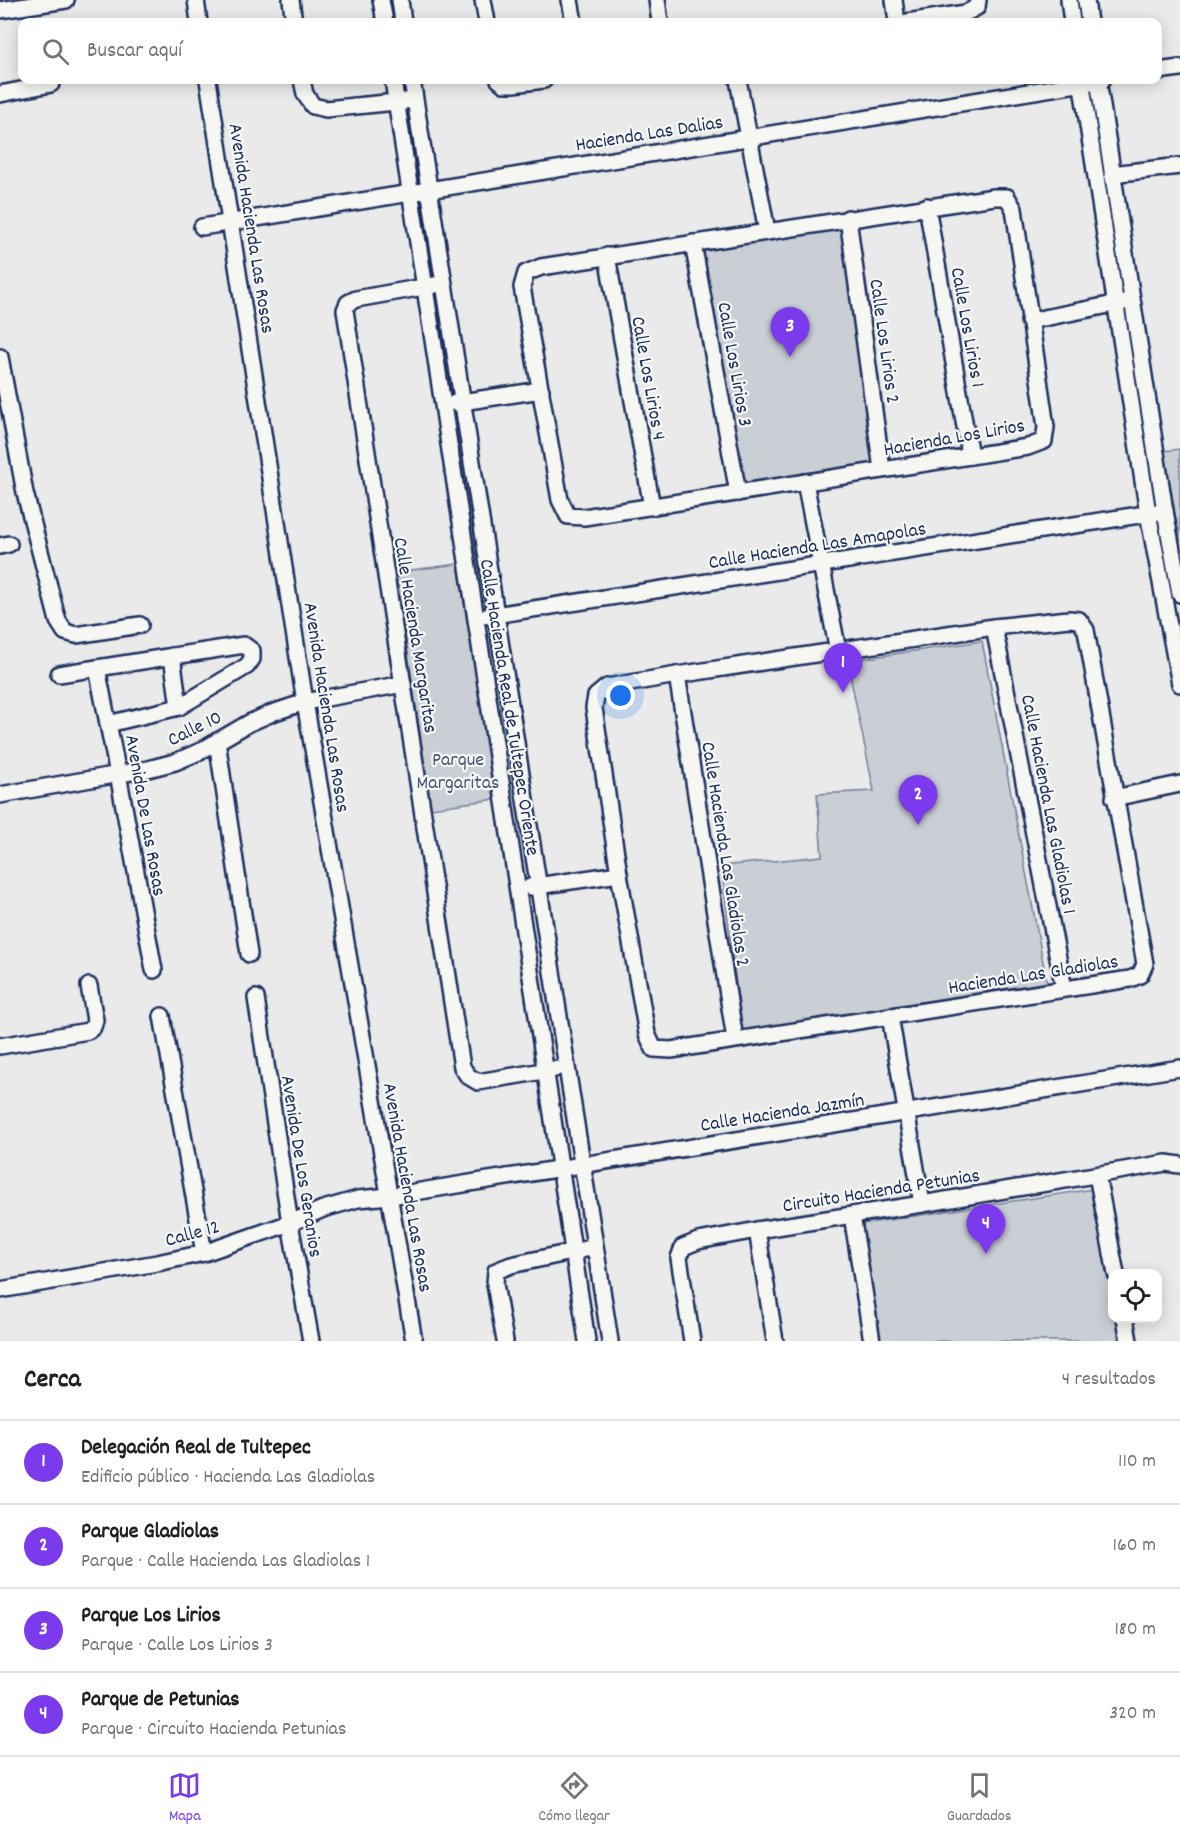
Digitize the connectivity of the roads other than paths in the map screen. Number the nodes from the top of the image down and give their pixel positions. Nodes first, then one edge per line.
1 (66, 0) edge
2 (196, 0) edge
3 (291, 0) edge
4 (381, 0) edge
5 (400, 0) edge
6 (483, 0) edge
7 (570, 0) edge
8 (657, 0) edge
9 (894, 0) edge
10 (978, 0) edge
11 (1069, 0) edge
12 (1086, 0) edge
13 (0, 10) edge
14 (198, 18) edge
15 (293, 18) edge
16 (383, 18) edge
17 (402, 18) edge
18 (486, 18) edge
19 (573, 18) edge
20 (659, 18) edge
21 (896, 18) edge
22 (933, 18) edge
23 (1071, 18) edge
24 (1088, 18) edge
25 (1180, 68) edge
26 (1162, 70) edge
27 (51, 84) dead end
28 (209, 84) edge
29 (304, 84) edge
30 (394, 84) edge
31 (413, 84) edge
32 (739, 84) edge
33 (1063, 84) edge
34 (1081, 84) edge
35 (1100, 84) edge
36 (0, 94) edge
37 (415, 100) junction
38 (397, 102) junction
39 (749, 137) junction
40 (1180, 166) edge
41 (1112, 174) junction
42 (429, 190) junction
43 (411, 193) junction
44 (927, 206) junction
45 (848, 218) junction
46 (231, 222) junction
47 (202, 227) dead end
48 (767, 231) junction
49 (693, 243) junction
50 (607, 256) junction
51 (444, 284) junction
52 (425, 287) junction
53 (1132, 301) junction
54 (1116, 304) junction
55 (1029, 321) junction
56 (0, 357) edge
57 (541, 390) junction
58 (463, 402) junction
59 (443, 405) junction
60 (970, 456) junction
61 (882, 470) junction
62 (805, 482) junction
63 (738, 493) junction
64 (652, 507) junction
65 (1165, 511) junction
66 (1148, 513) junction
67 (821, 564) junction
68 (1180, 594) edge
69 (496, 614) junction
70 (476, 617) junction
71 (140, 625) dead end
72 (994, 627) junction
73 (838, 651) junction
74 (172, 656) junction
75 (97, 668) junction
76 (59, 674) dead end
77 (677, 675) junction
78 (403, 684) junction
79 (1180, 684) edge
80 (305, 702) junction
81 (179, 707) junction
82 (108, 724) junction
83 (217, 741) junction
84 (118, 774) junction
85 (1180, 784) edge
86 (0, 795) edge
87 (1114, 798) junction
88 (618, 874) junction
89 (538, 886) junction
90 (517, 889) junction
91 (249, 954) dead end
92 (154, 970) dead end
93 (89, 986) dead end
94 (1064, 989) junction
95 (256, 998) dead end
96 (162, 1016) dead end
97 (890, 1016) junction
98 (735, 1039) junction
99 (0, 1046) edge
100 (567, 1068) junction
101 (1180, 1068) edge
102 (545, 1071) junction
103 (907, 1113) junction
104 (582, 1165) junction
105 (1180, 1166) edge
106 (560, 1168) junction
107 (1097, 1175) junction
108 (390, 1196) junction
109 (922, 1204) junction
110 (852, 1215) junction
111 (290, 1223) junction
112 (757, 1230) junction
113 (595, 1247) junction
114 (573, 1251) junction
115 (204, 1253) junction
116 (1115, 1269) edge
117 (0, 1290) edge
118 (1126, 1323) edge
119 (311, 1341) edge
120 (414, 1341) edge
121 (505, 1341) edge
122 (587, 1341) edge
123 (610, 1341) edge
124 (692, 1341) edge
125 (775, 1341) edge
126 (872, 1341) edge
127 (1129, 1341) edge

1 - 13 street
2 - 14 street
3 - 15 street
4 - 16 street
5 - 17 street
6 - 18 street
7 - 19 street
8 - 20 street
9 - 21 street
10 - 22 street
11 - 23 street
12 - 24 street
25 - 26 street
27 - 36 street
28 - 46 street, Avenida Hacienda Las Rosas
29 - 38 street
30 - 38 street, Calle Hacienda Real de Tultepec Oriente
31 - 37 street
32 - 39 street
33 - 39 street, Hacienda Las Dalias
34 - 54 street
35 - 41 street
37 - 38 street
37 - 42 street
38 - 43 street, Calle Hacienda Real de Tultepec Oriente
39 - 42 street, Hacienda Las Dalias
39 - 48 street
40 - 41 street
41 - 53 street
42 - 43 street, Hacienda Las Dalias
42 - 51 street
43 - 46 street, Hacienda Las Dalias
43 - 52 street, Calle Hacienda Real de Tultepec Oriente
44 - 45 street, Hacienda Los Lirios
44 - 55 street, Hacienda Los Lirios
44 - 60 street, Calle Los Lirios 1
45 - 48 street, Hacienda Los Lirios
45 - 61 street, Calle Los Lirios 2
46 - 47 street, Hacienda Las Dalias
46 - 80 street, Avenida Hacienda Las Rosas
48 - 49 street, Hacienda Los Lirios
49 - 50 street, Hacienda Los Lirios
49 - 63 street, Calle Los Lirios 3
50 - 57 street, Hacienda Los Lirios
50 - 64 street, Calle Los Lirios 4
51 - 52 street, Calle Hacienda Margaritas
51 - 58 street
52 - 59 street, Calle Hacienda Real de Tultepec Oriente
52 - 78 street, Calle Hacienda Margaritas
53 - 54 street
53 - 65 street
54 - 55 street
54 - 66 street
55 - 60 street, Hacienda Los Lirios
56 - 71 street
57 - 58 street
57 - 64 street, Hacienda Los Lirios
58 - 59 street
58 - 69 street
59 - 70 street, Calle Hacienda Real de Tultepec Oriente
60 - 61 street, Hacienda Los Lirios
61 - 62 street, Hacienda Los Lirios
62 - 63 street, Hacienda Los Lirios
62 - 67 street
63 - 64 street, Hacienda Los Lirios
65 - 66 street, Calle Hacienda Las Amapolas
65 - 68 street
66 - 67 street, Calle Hacienda Las Amapolas
66 - 79 street
67 - 69 street, Calle Hacienda Las Amapolas
67 - 73 street
69 - 70 street, Calle Hacienda Las Amapolas
69 - 89 street
70 - 90 street, Calle Hacienda Real de Tultepec Oriente
72 - 73 street, Hacienda Las Gladiolas
72 - 87 street, Hacienda Las Gladiolas
72 - 94 street, Calle Hacienda Las Gladiolas 1
73 - 77 street, Hacienda Las Gladiolas
74 - 75 street
74 - 81 street
74 - 81 street
75 - 76 street
75 - 82 street, Avenida De Las Rosas
77 - 88 street, Hacienda Las Gladiolas
77 - 98 street, Calle Hacienda Las Gladiolas 2
78 - 80 street, Calle 10
78 - 102 street, Calle Hacienda Margaritas
80 - 83 street, Calle 10
80 - 108 street, Avenida Hacienda Las Rosas
81 - 82 street
82 - 84 street, Avenida De Las Rosas
83 - 84 street, Calle 10
83 - 91 street
84 - 86 street, Calle 10
84 - 92 street, Avenida De Las Rosas
85 - 87 street
87 - 94 street, Hacienda Las Gladiolas
88 - 89 street
88 - 98 street, Hacienda Las Gladiolas
89 - 90 street
89 - 100 street
90 - 102 street, Calle Hacienda Real de Tultepec Oriente
93 - 99 street
94 - 97 street, Hacienda Las Gladiolas
95 - 111 street, Avenida De Los Geranios
96 - 115 street
97 - 98 street, Hacienda Las Gladiolas
97 - 103 street
100 - 102 street, Calle Hacienda Margaritas
100 - 104 street
101 - 103 street, Calle Hacienda Jazmín
102 - 106 street, Calle Hacienda Real de Tultepec Oriente
103 - 104 street, Calle Hacienda Jazmín
103 - 109 street
104 - 106 street, Calle Hacienda Jazmín
104 - 113 street
105 - 107 street, Circuito Hacienda Petunias
106 - 108 street, Calle Hacienda Jazmín
106 - 114 street, Calle Hacienda Real de Tultepec Oriente
107 - 109 street, Circuito Hacienda Petunias
107 - 116 street
108 - 111 street, Calle 12
108 - 120 street, Avenida Hacienda Las Rosas
109 - 110 street, Circuito Hacienda Petunias
110 - 112 street, Circuito Hacienda Petunias
110 - 126 street
111 - 115 street, Calle 12
111 - 119 street, Avenida De Los Geranios
112 - 124 street, Circuito Hacienda Petunias
112 - 125 street
113 - 114 street
113 - 123 street
114 - 121 street
114 - 122 street, Calle Hacienda Real de Tultepec Oriente
115 - 117 street, Calle 12
118 - 127 street

